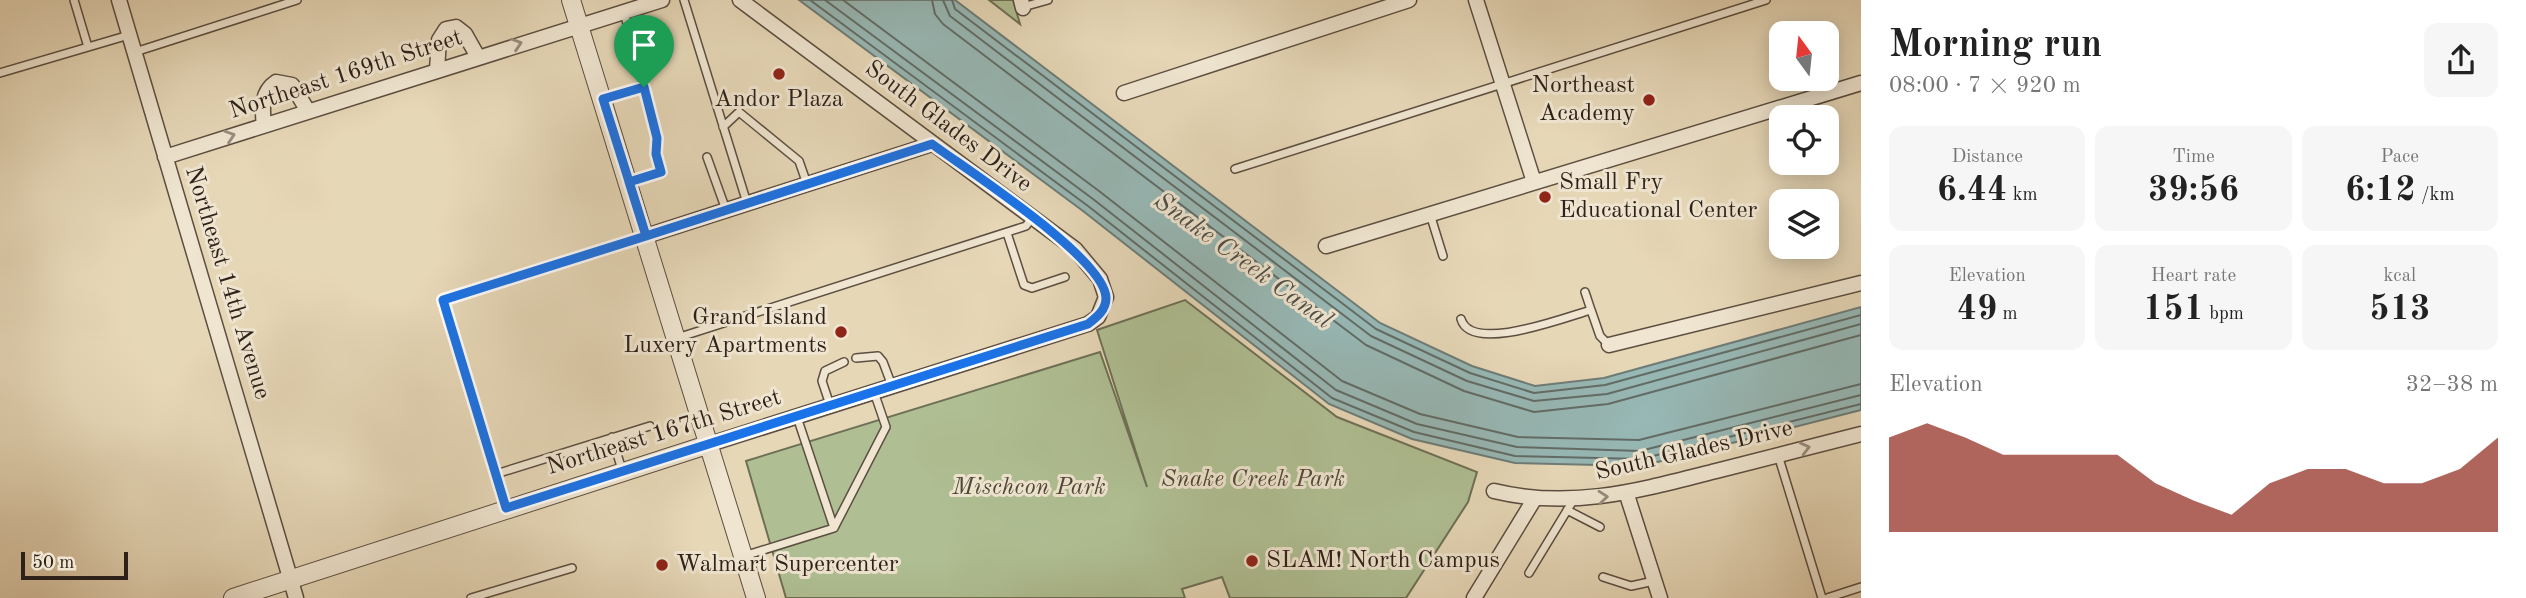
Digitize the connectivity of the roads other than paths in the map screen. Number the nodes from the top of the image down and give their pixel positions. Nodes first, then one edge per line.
1 (74, 0) edge
2 (119, 0) edge
3 (297, 0) edge
4 (571, 0) edge
5 (662, 0) edge
6 (684, 0) edge
7 (740, 0) edge
8 (1048, 0) edge
9 (1409, 0) edge
10 (1476, 0) edge
11 (1766, 0) edge
12 (1022, 4) edge
13 (624, 11) junction
14 (579, 24) junction
15 (130, 35) junction
16 (88, 47) junction
17 (135, 52) junction
18 (478, 57) junction
19 (437, 70) junction
20 (0, 74) edge
21 (1861, 83) edge
22 (1502, 84) junction
23 (644, 87) junction
24 (1124, 93) dead end
25 (603, 99) junction
26 (308, 111) junction
27 (264, 125) junction
28 (723, 127) junction
29 (932, 144) junction
30 (165, 157) junction
31 (707, 157) dead end
32 (1236, 169) dead end
33 (629, 182) junction
34 (1534, 182) junction
35 (807, 184) junction
36 (747, 203) junction
37 (726, 210) junction
38 (1430, 214) junction
39 (1032, 218) junction
40 (1007, 233) junction
41 (646, 236) junction
42 (1326, 246) dead end
43 (1443, 256) dead end
44 (1065, 277) dead end
45 (1861, 283) edge
46 (1585, 292) dead end
47 (1104, 306) joint
48 (1591, 310) junction
49 (1461, 319) dead end
50 (677, 338) junction
51 (1609, 345) joint
52 (856, 358) dead end
53 (844, 362) dead end
54 (891, 386) junction
55 (874, 392) junction
56 (830, 406) junction
57 (797, 417) junction
58 (650, 426) dead end
59 (1861, 434) edge
60 (612, 438) junction
61 (710, 444) junction
62 (1778, 455) junction
63 (622, 472) junction
64 (496, 474) junction
65 (1494, 491) dead end
66 (1627, 495) junction
67 (1535, 498) junction
68 (1571, 505) junction
69 (506, 508) junction
70 (834, 527) junction
71 (1600, 527) dead end
72 (743, 556) junction
73 (572, 568) dead end
74 (1529, 573) dead end
75 (1603, 576) dead end
76 (293, 579) junction
77 (1655, 581) junction
78 (1861, 587) edge
79 (233, 598) edge
80 (296, 598) edge
81 (471, 598) edge
82 (756, 598) edge
83 (1474, 598) edge
84 (1660, 598) edge
85 (1825, 598) edge

1 - 16 lane
2 - 15 street, Northeast 14th Avenue
3 - 17 lane
4 - 14 street
5 - 13 street, Northeast 169th Street
6 - 28 lane
7 - 29 street, South Glades Drive
8 - 12 lane
9 - 24 street
10 - 22 street
11 - 22 lane
13 - 14 street, Northeast 169th Street
13 - 23 lane
18 -> 14 street, Northeast 169th Street
14 - 25 street
15 - 16 lane
15 - 17 street, Northeast 14th Avenue
16 - 20 lane
17 - 30 street, Northeast 14th Avenue
18 - 19 street, Northeast 169th Street
18 - 19 street
19 - 26 street, Northeast 169th Street
21 - 34 street
22 - 32 lane
22 - 34 street
23 - 25 lane
23 - 33 lane
25 - 33 street
26 - 27 street, Northeast 169th Street
26 - 27 street
30 -> 27 street, Northeast 169th Street
28 - 35 lane
28 - 36 lane
29 - 35 street
29 - 39 street, South Glades Drive
30 - 76 street, Northeast 14th Avenue
31 - 37 lane
33 - 41 street
34 - 38 street
35 - 36 street
36 - 37 street
37 - 41 street
38 - 42 street
38 - 43 lane
39 - 40 lane
39 - 47 street, South Glades Drive
40 - 44 lane
40 - 50 lane
41 - 50 street
41 - 64 lane
45 - 51 street
46 - 48 lane
47 - 54 street, Northeast 167th Street
48 - 49 lane
48 - 51 lane
50 - 61 street
52 - 54 lane
53 - 56 lane
54 - 55 street, Northeast 167th Street
55 - 56 street, Northeast 167th Street
55 - 70 lane
56 - 57 street, Northeast 167th Street
57 - 61 street, Northeast 167th Street
57 - 70 lane
58 - 60 lane
62 -> 59 street, South Glades Drive
60 - 63 lane
60 - 64 lane
61 - 63 street, Northeast 167th Street
61 - 72 street
62 - 66 street, South Glades Drive
62 - 85 lane
63 - 69 street, Northeast 167th Street
64 - 69 lane
65 - 67 street, South Glades Drive
68 -> 66 street, South Glades Drive
66 - 77 street
67 - 68 street, South Glades Drive
67 - 83 street
68 - 71 lane
68 - 74 lane
69 - 76 street, Northeast 167th Street
70 - 72 lane
72 - 82 street
73 - 81 lane
75 - 77 lane
76 - 79 street, Northeast 167th Street
76 - 80 street, Northeast 14th Avenue
77 - 84 street
78 - 85 lane

